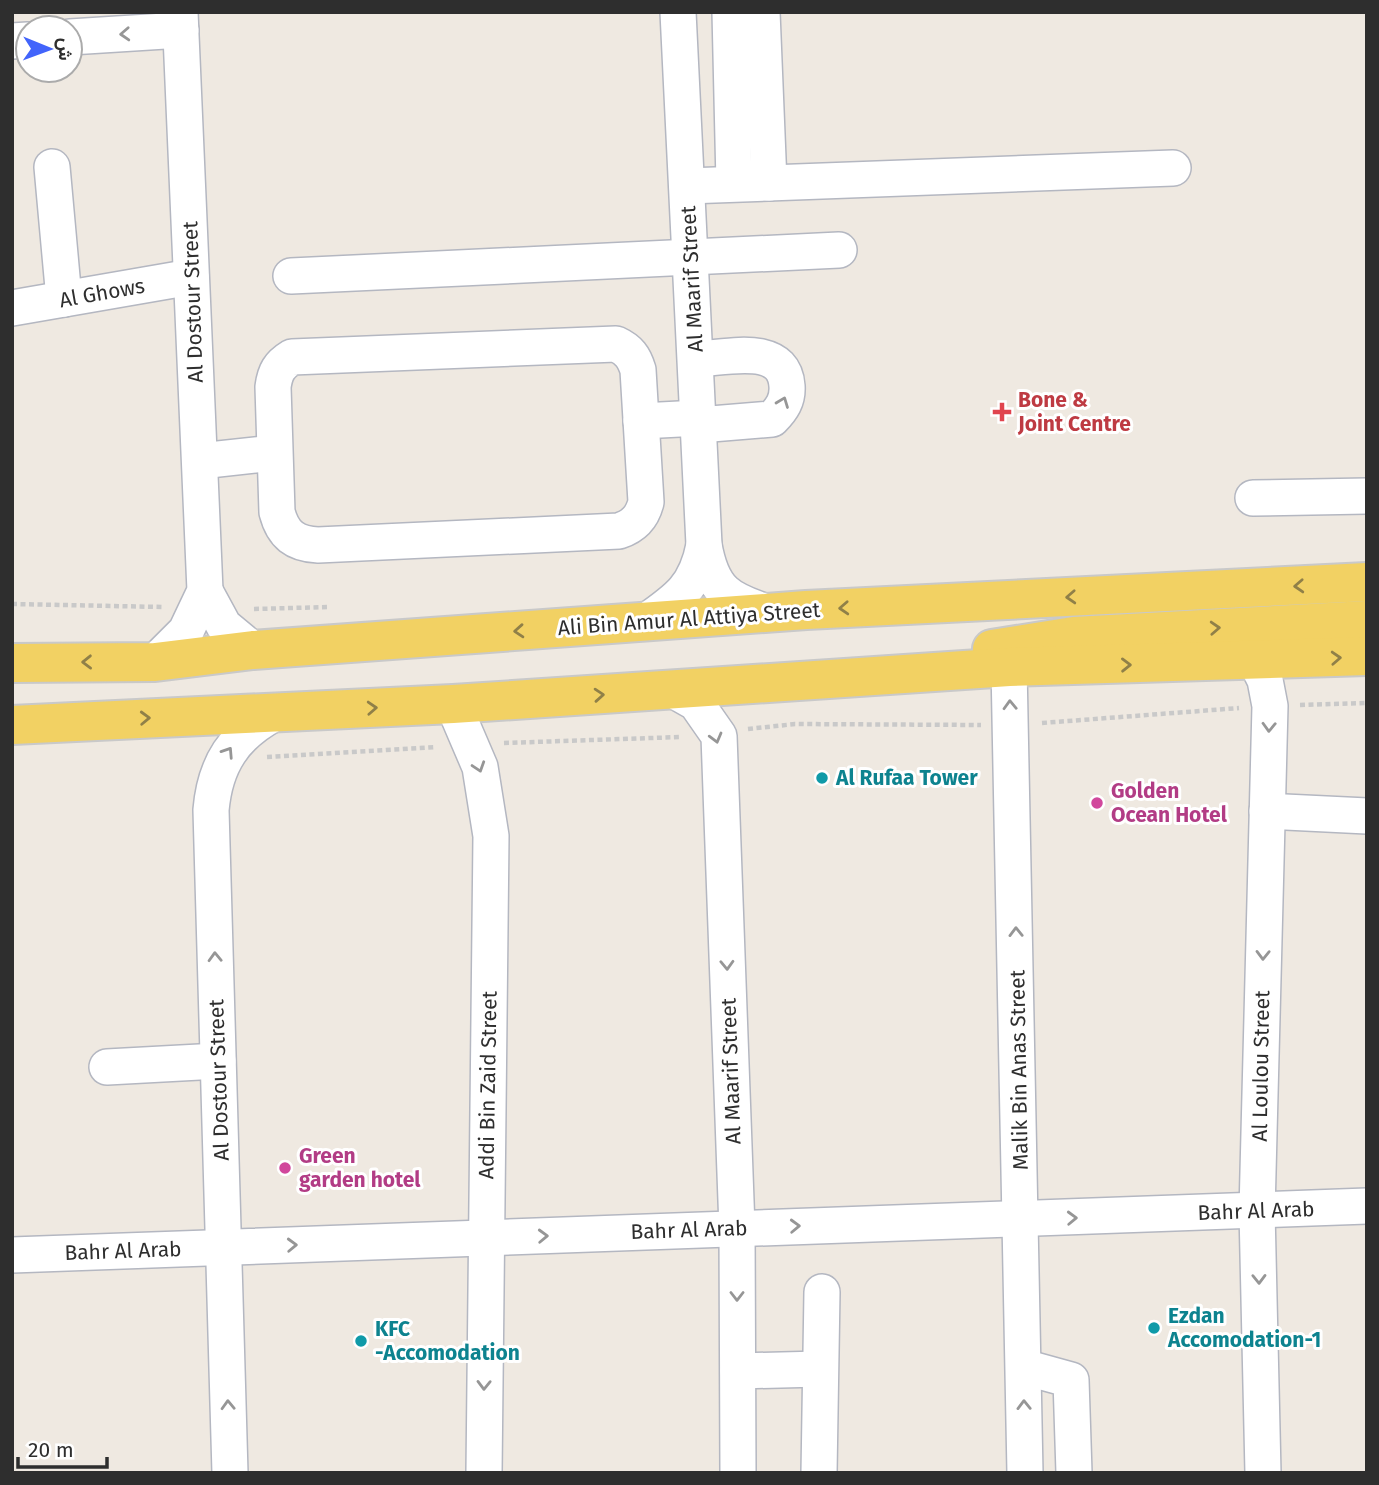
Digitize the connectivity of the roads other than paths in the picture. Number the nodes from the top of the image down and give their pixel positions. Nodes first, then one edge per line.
1 (678, 12) edge
2 (730, 12) edge
3 (762, 12) edge
4 (180, 21) edge
5 (84, 35) edge
6 (52, 167) dead end
7 (1173, 168) dead end
8 (734, 183) junction
9 (769, 183) junction
10 (687, 186) junction
11 (838, 250) dead end
12 (691, 255) junction
13 (291, 276) dead end
14 (191, 277) junction
15 (64, 299) junction
16 (12, 308) edge
17 (697, 367) junction
18 (638, 382) junction
19 (641, 421) junction
20 (699, 421) junction
21 (274, 453) junction
22 (200, 461) junction
23 (1367, 496) edge
24 (1254, 498) dead end
25 (705, 545) junction
26 (1367, 582) edge
27 (202, 600) junction
28 (772, 613) junction
29 (1367, 620) edge
30 (645, 622) junction
31 (253, 650) junction
32 (1367, 656) edge
33 (155, 662) junction
34 (1256, 662) junction
35 (12, 663) edge
36 (1009, 667) junction
37 (917, 673) junction
38 (673, 690) junction
39 (453, 704) junction
40 (275, 713) junction
41 (12, 725) edge
42 (1267, 811) junction
43 (1367, 816) edge
44 (218, 1060) junction
45 (107, 1067) dead end
46 (1367, 1206) edge
47 (1257, 1211) junction
48 (1022, 1219) junction
49 (737, 1228) junction
50 (486, 1238) junction
51 (223, 1247) junction
52 (12, 1255) edge
53 (822, 1292) dead end
54 (1024, 1367) junction
55 (820, 1369) junction
56 (738, 1371) junction
57 (230, 1473) edge
58 (484, 1473) edge
59 (738, 1473) edge
60 (819, 1473) edge
61 (1025, 1473) edge
62 (1074, 1473) edge
63 (1263, 1473) edge

1 - 10 street, Al Maarif Street
2 - 8 street
3 - 9 street
4 -> 5 street
4 - 14 street, Al Dostour Street
6 - 15 street
7 - 9 street
8 - 9 street
8 - 10 street
10 - 12 street, Al Maarif Street
11 - 12 street
12 - 13 street
12 - 17 street, Al Maarif Street
14 - 15 street, Al Ghows
14 - 22 street, Al Dostour Street
15 - 16 street, Al Ghows
17 - 18 street
17 - 20 street, Al Maarif Street
20 -> 17 street
18 - 19 street
18 - 21 street
19 - 20 street
19 - 21 street
20 - 25 street, Al Maarif Street
21 - 22 street
22 - 27 street, Al Dostour Street
23 - 24 street
25 - 28 street, Al Maarif Street
25 - 30 street, Al Maarif Street
26 -> 28 main road, Ali Bin Amur Al Attiya Street
27 - 31 street, Al Dostour Street
27 - 33 street
28 - 30 main road, Ali Bin Amur Al Attiya Street
37 -> 29 main road
30 -> 31 main road, Ali Bin Amur Al Attiya Street
31 - 33 main road, Ali Bin Amur Al Attiya Street
34 -> 32 main road
33 -> 35 main road, Ali Bin Amur Al Attiya Street
36 -> 34 main road
34 -> 42 street, Al Loulou Street
36 - 37 main road
48 -> 36 street, Malik Bin Anas Street
37 - 38 main road
39 -> 38 main road
38 -> 49 street, Al Maarif Street
40 -> 39 main road
39 -> 50 street, Addi Bin Zaid Street
41 -> 40 main road
44 -> 40 street, Al Dostour Street
42 - 43 street
42 -> 47 street, Al Loulou Street
44 - 45 street
44 - 51 street, Al Dostour Street
46 - 47 street, Bahr Al Arab
48 -> 47 street, Bahr Al Arab
47 -> 63 street, Al Loulou Street
49 -> 48 street, Bahr Al Arab
48 - 54 street, Malik Bin Anas Street
50 -> 49 street, Bahr Al Arab
49 -> 56 street, Al Maarif Street
51 -> 50 street, Bahr Al Arab
50 -> 58 street, Addi Bin Zaid Street
51 - 52 street, Bahr Al Arab
57 -> 51 street, Al Dostour Street
53 - 55 street
61 -> 54 street, Malik Bin Anas Street
54 - 62 street
55 - 56 street
55 - 60 street
56 - 59 street, Al Maarif Street

